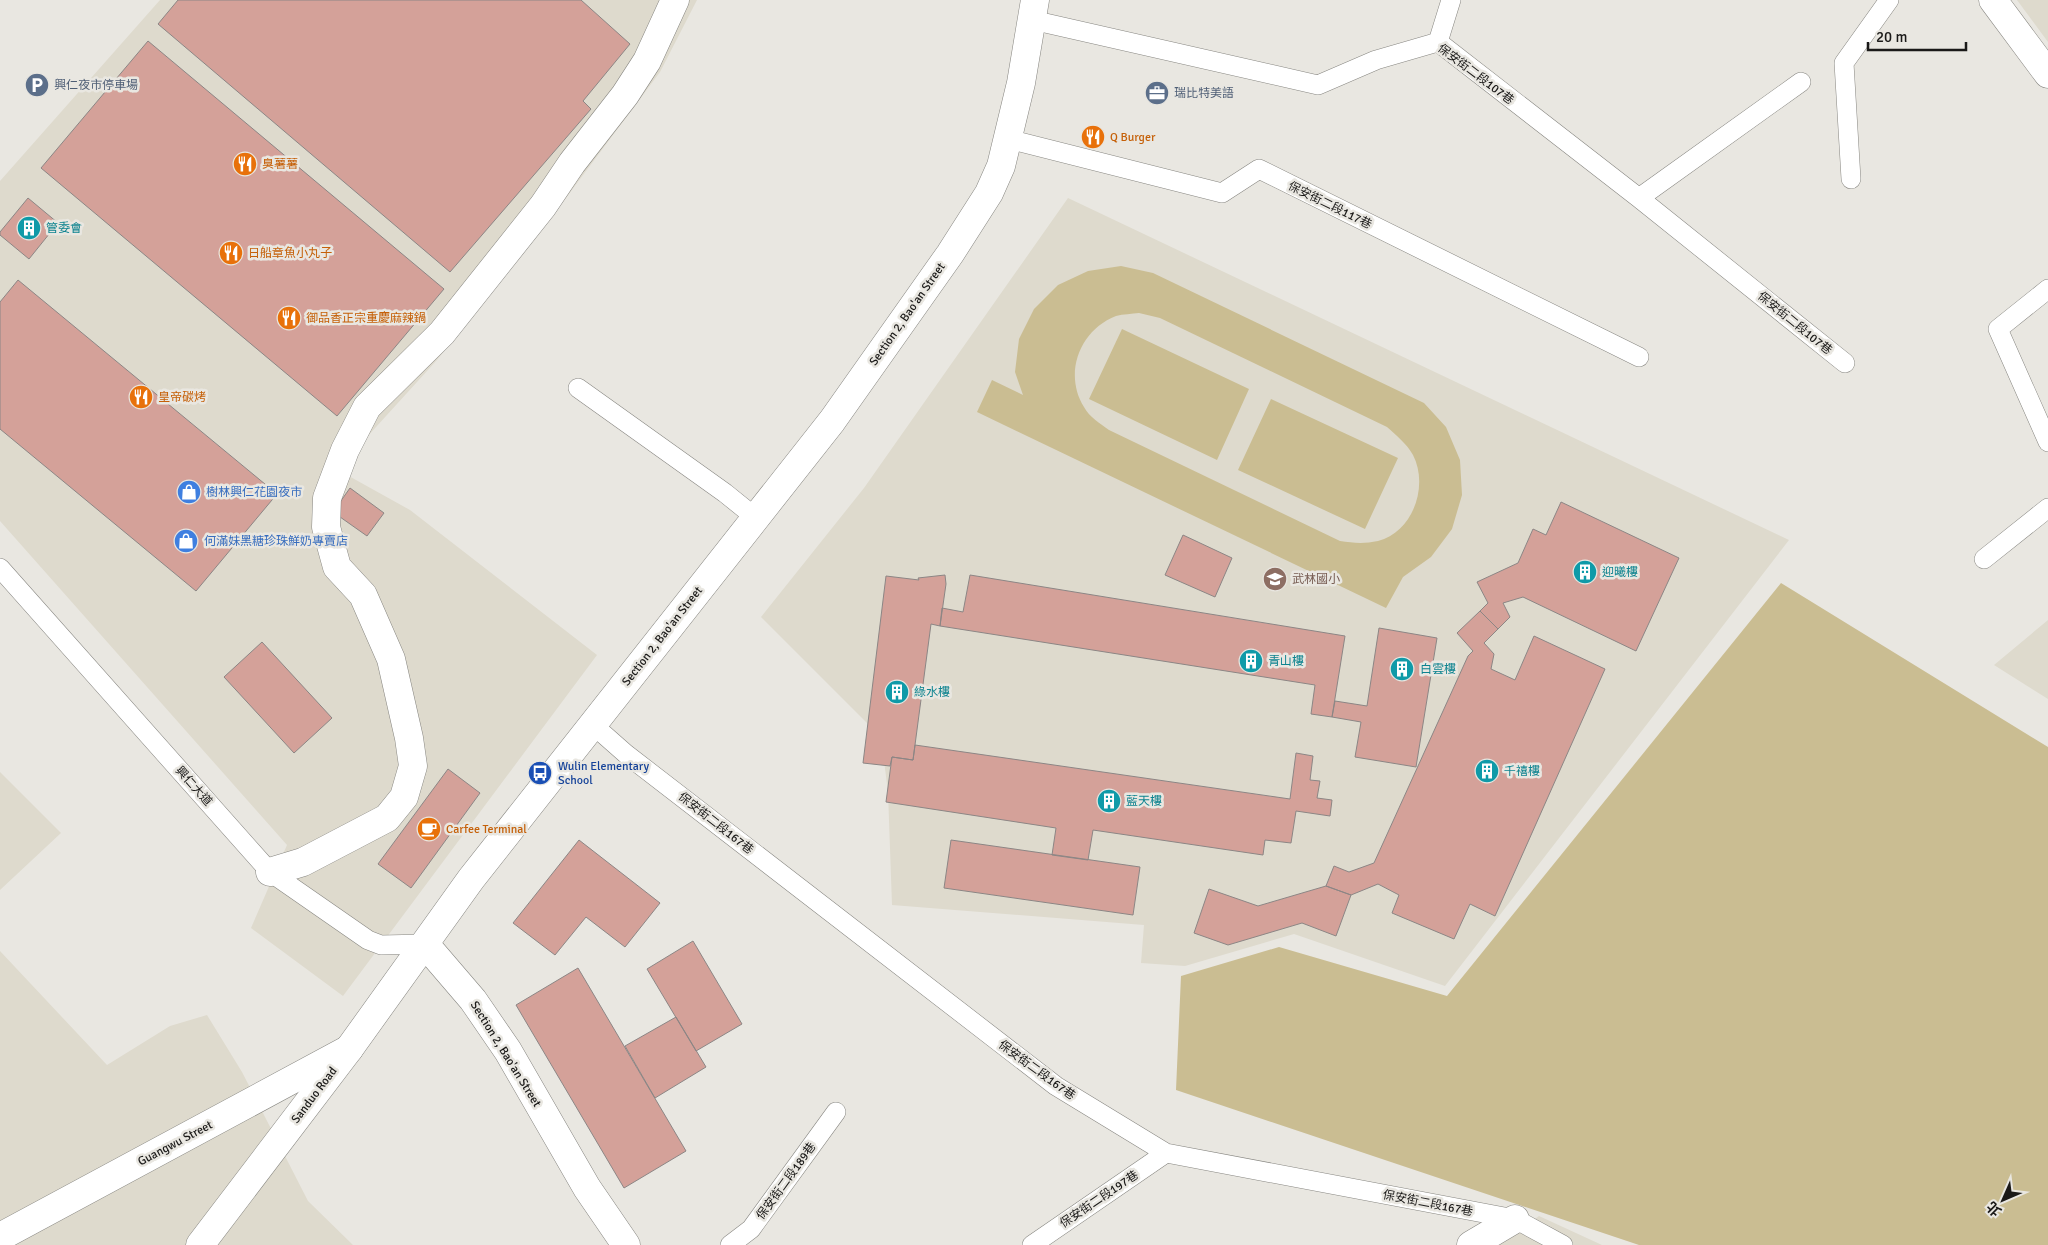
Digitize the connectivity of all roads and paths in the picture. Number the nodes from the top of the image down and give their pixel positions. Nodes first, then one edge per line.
1 (675, 0) edge
2 (1450, 0) edge
3 (1889, 0) edge
4 (1994, 0) edge
5 (1034, 10) edge
6 (1438, 42) junction
7 (2048, 74) edge
8 (1801, 82) dead end
9 (1008, 139) junction
10 (1851, 179) dead end
11 (1639, 198) junction
12 (2048, 289) edge
13 (1639, 357) dead end
14 (1845, 363) dead end
15 (578, 388) dead end
16 (2048, 442) edge
17 (2048, 508) edge
18 (756, 518) junction
19 (1984, 559) dead end
20 (0, 568) edge
21 (592, 724) junction
22 (270, 872) junction
23 (425, 944) junction
24 (348, 1049) junction
25 (836, 1112) dead end
26 (1166, 1153) junction
27 (1515, 1219) junction
28 (0, 1237) edge
29 (200, 1245) edge
30 (626, 1245) edge
31 (730, 1245) edge
32 (1032, 1245) edge
33 (1472, 1245) edge
34 (1564, 1245) edge

1 - 22 street
2 - 6 lane
3 - 10 lane
4 - 7 street
5 - 6 lane, 保安街二段107巷
5 - 9 street, Section 2, Bao'an Street
6 - 11 lane, 保安街二段107巷
8 - 11 lane
9 - 13 lane, 保安街二段117巷
9 - 18 street, Section 2, Bao'an Street
11 - 14 lane, 保安街二段107巷
12 - 16 lane
15 - 18 lane
17 - 19 lane
18 - 21 street, Section 2, Bao'an Street
20 - 22 lane, 興仁大道
21 - 23 street, Section 2, Bao'an Street
21 - 26 lane, 保安街二段167巷
22 - 23 lane, 興仁大道
23 - 24 street, Sanduo Road
23 - 30 street, Section 2, Bao'an Street
24 - 28 street, Guangwu Street
24 - 29 street, Sanduo Road
25 - 31 lane, 保安街二段189巷
26 - 27 lane, 保安街二段167巷
26 - 32 lane, 保安街二段197巷
27 - 33 street
27 - 34 lane, 保安街二段167巷

